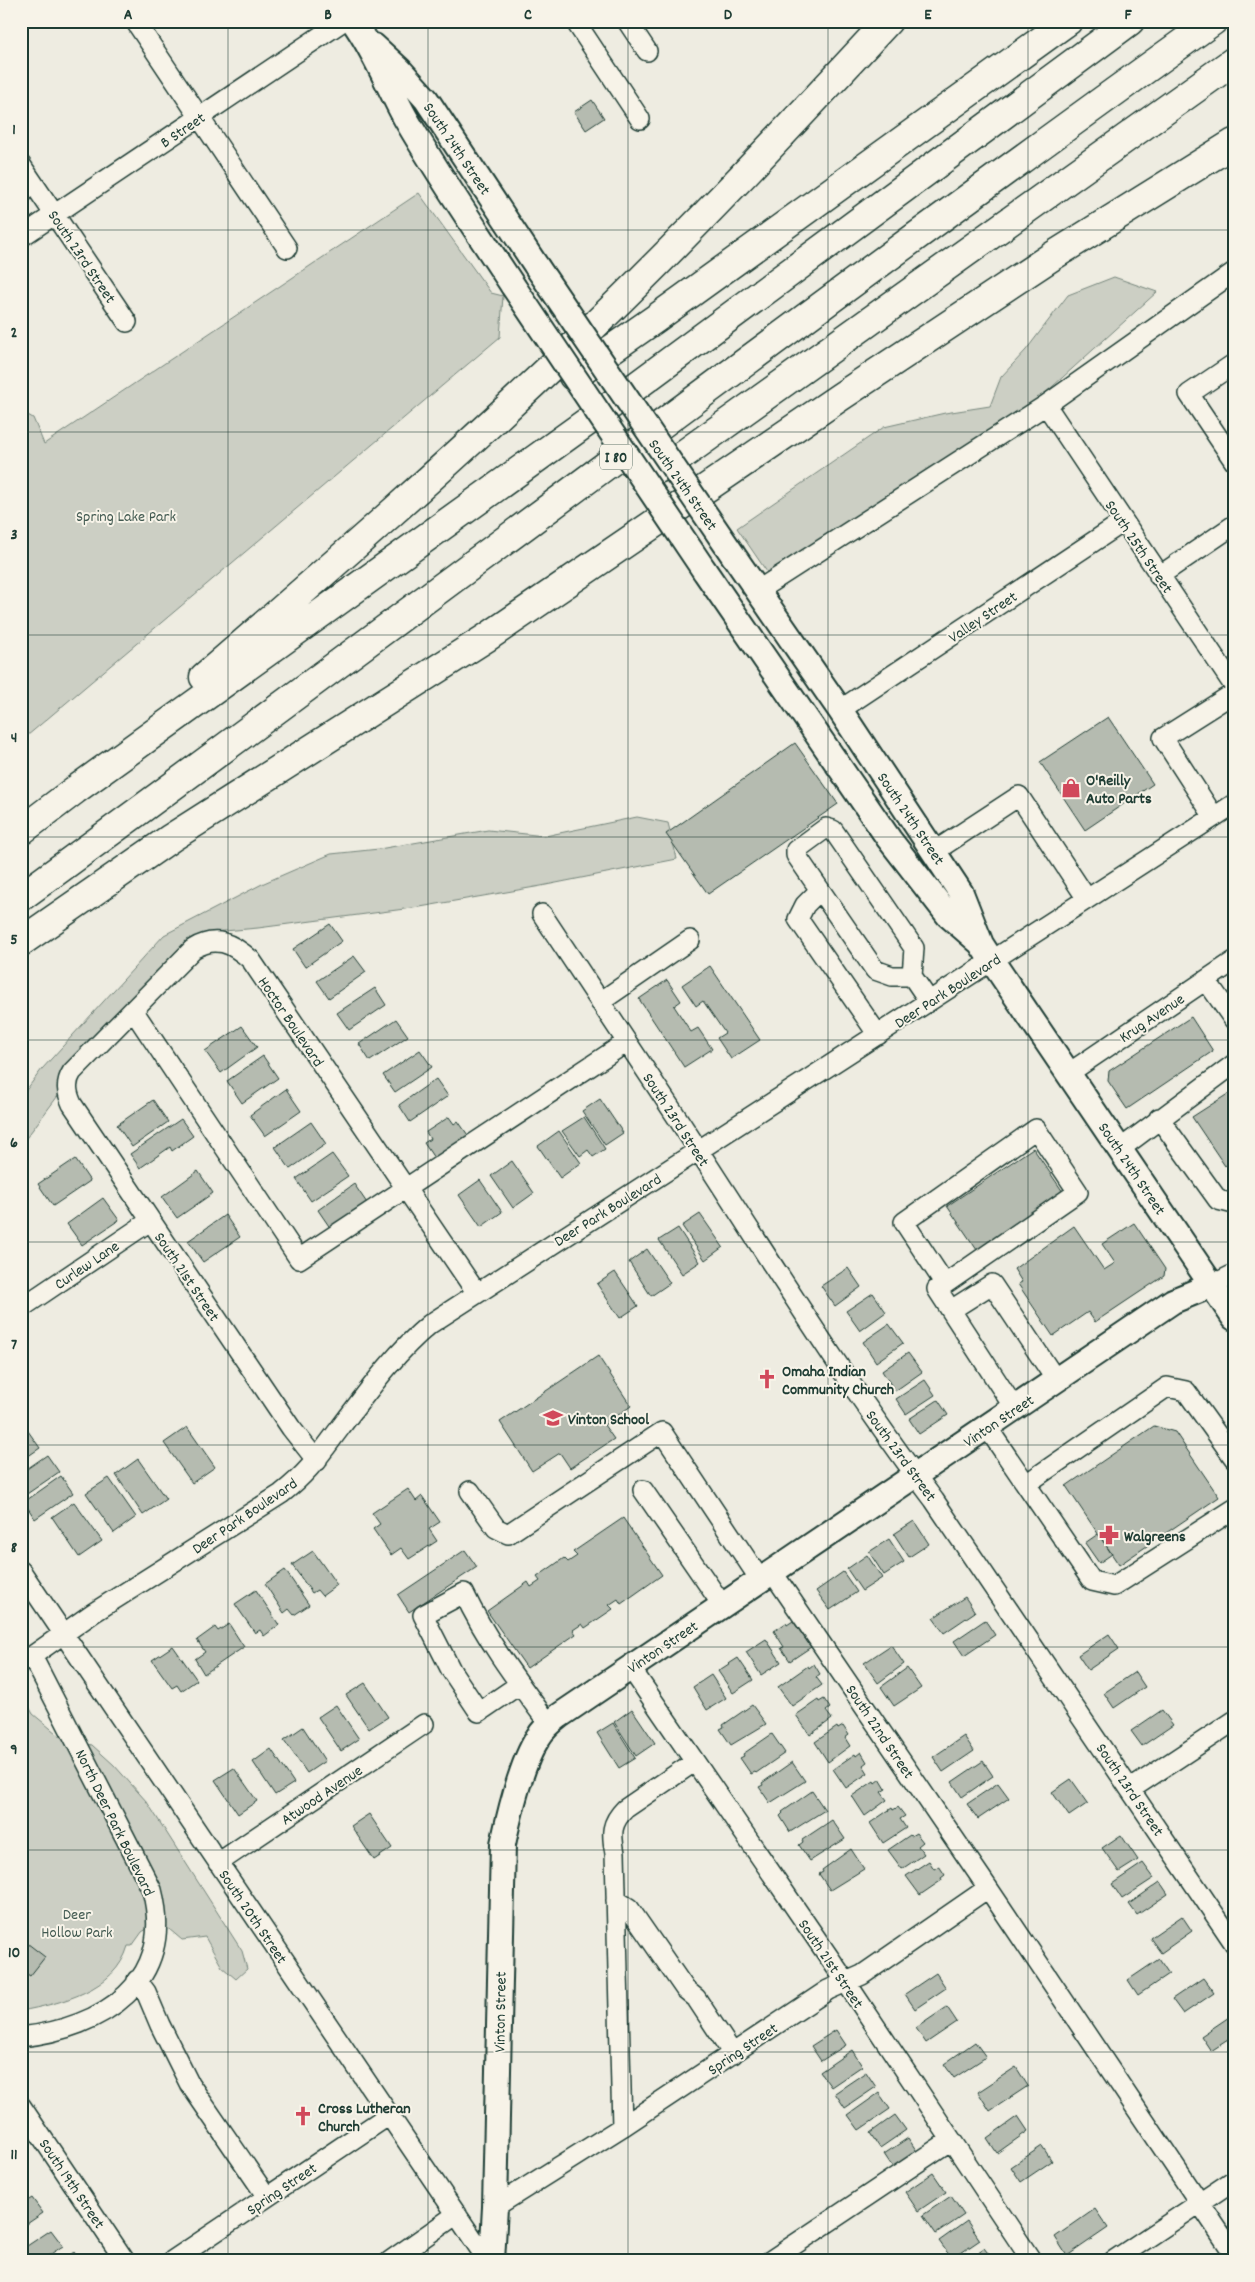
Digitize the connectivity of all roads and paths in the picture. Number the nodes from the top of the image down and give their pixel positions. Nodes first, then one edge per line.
1 (135, 21) edge
2 (343, 21) edge
3 (575, 21) edge
4 (626, 21) edge
5 (872, 21) edge
6 (888, 21) edge
7 (1068, 21) edge
8 (1130, 21) edge
9 (1213, 21) edge
10 (359, 29) edge
11 (647, 51) dead end
12 (1234, 61) edge
13 (801, 115) junction
14 (200, 117) junction
15 (640, 119) dead end
16 (1234, 127) edge
17 (1234, 142) edge
18 (21, 165) edge
19 (54, 214) junction
20 (21, 237) edge
21 (287, 248) dead end
22 (1051, 257) junction
23 (1234, 272) edge
24 (127, 322) dead end
25 (599, 360) junction
26 (1234, 367) edge
27 (573, 376) junction
28 (1046, 405) junction
29 (1234, 461) edge
30 (634, 464) junction
31 (670, 464) junction
32 (1123, 522) junction
33 (1234, 525) edge
34 (1159, 576) junction
35 (757, 591) junction
36 (1234, 686) edge
37 (1234, 693) edge
38 (840, 710) junction
39 (75, 790) junction
40 (1234, 804) edge
41 (1214, 817) junction
42 (21, 831) edge
43 (934, 851) junction
44 (820, 890) junction
45 (21, 897) edge
46 (1087, 899) junction
47 (542, 914) dead end
48 (690, 940) dead end
49 (21, 942) edge
50 (986, 953) junction
51 (1234, 961) edge
52 (912, 976) junction
53 (1206, 980) junction
54 (600, 1002) junction
55 (929, 1002) junction
56 (133, 1010) junction
57 (1234, 1020) edge
58 (878, 1035) junction
59 (627, 1042) junction
60 (1234, 1064) edge
61 (1069, 1072) junction
62 (67, 1087) joint
63 (1158, 1118) junction
64 (1120, 1148) junction
65 (698, 1151) junction
66 (405, 1188) junction
67 (1234, 1204) edge
68 (150, 1221) junction
69 (1234, 1274) edge
70 (945, 1284) junction
71 (1212, 1285) junction
72 (476, 1292) junction
73 (21, 1308) edge
74 (951, 1310) junction
75 (1234, 1318) edge
76 (1056, 1380) junction
77 (1015, 1409) junction
78 (987, 1427) junction
79 (1234, 1458) edge
80 (317, 1461) junction
81 (916, 1476) junction
82 (1026, 1484) junction
83 (643, 1490) dead end
84 (470, 1491) dead end
85 (1234, 1509) edge
86 (21, 1571) edge
87 (767, 1577) junction
88 (723, 1606) junction
89 (64, 1634) junction
90 (27, 1658) edge
91 (630, 1667) junction
92 (520, 1684) junction
93 (1234, 1721) edge
94 (424, 1724) dead end
95 (549, 1724) junction
96 (694, 1762) junction
97 (1131, 1789) junction
98 (218, 1863) junction
99 (988, 1888) junction
100 (616, 1900) junction
101 (1234, 1943) edge
102 (137, 1980) junction
103 (846, 1982) junction
104 (21, 2037) edge
105 (734, 2054) junction
106 (21, 2106) edge
107 (389, 2115) junction
108 (622, 2127) junction
109 (951, 2140) junction
110 (1234, 2180) edge
111 (267, 2197) junction
112 (1200, 2202) junction
113 (495, 2206) junction
114 (457, 2214) junction
115 (1234, 2254) edge
116 (125, 2261) edge
117 (172, 2261) edge
118 (390, 2261) edge
119 (490, 2261) edge
120 (770, 2261) edge
121 (1032, 2261) edge
122 (1113, 2261) edge

1 - 14 street
2 - 14 street, B Street
3 - 15 street
4 - 11 street
5 - 13 highway
6 - 13 highway
7 - 25 highway
8 - 39 highway
9 - 45 highway, I 80
10 - 25 main road, South 24th Street, bridge
10 - 27 main road, South 24th Street, bridge
12 - 31 highway
13 - 39 highway
14 - 19 street, B Street
14 - 21 street
16 - 22 highway
17 - 22 highway
18 - 19 street, South 23rd Street
19 - 20 street, B Street
19 - 24 street, South 23rd Street
22 - 49 highway
23 - 28 street
25 - 27 highway
25 - 31 main road, South 24th Street, bridge
26 - 29 street
27 - 30 main road, South 24th Street, bridge
28 - 32 street, South 25th Street
28 - 35 street
30 - 31 highway
30 - 50 main road, South 24th Street, bridge
31 - 35 main road, South 24th Street, bridge
32 - 34 street, South 25th Street
32 - 38 street, Valley Street
33 - 34 street
34 - 36 street, South 25th Street
35 - 38 main road, South 24th Street
37 - 41 street
38 - 43 main road, South 24th Street
39 - 42 highway
40 - 41 street, Deer Park Boulevard
41 - 46 street, Deer Park Boulevard
43 - 46 street
43 - 50 main road, South 24th Street
44 - 52 street
44 - 52 street
44 - 58 street
46 - 50 street, Deer Park Boulevard
47 - 54 street, South 23rd Street
48 - 54 street
50 - 55 street, Deer Park Boulevard
50 - 61 main road, South 24th Street
51 - 53 street, Krug Avenue
52 - 55 street
53 - 57 street
53 - 61 street, Krug Avenue
54 - 59 street, South 23rd Street
55 - 58 street, Deer Park Boulevard
56 - 62 street, Hoctor Boulevard
56 - 66 street, Hoctor Boulevard
56 - 66 street
58 - 65 street, Deer Park Boulevard
59 - 65 street, South 23rd Street
59 - 66 street
60 - 63 street
61 - 64 main road, South 24th Street
62 - 68 street, South 21st Street
63 - 64 street
63 - 67 street
64 - 71 main road, South 24th Street
65 - 72 street, Deer Park Boulevard
65 - 81 street, South 23rd Street
66 - 72 street, Hoctor Boulevard
68 - 73 street, Curlew Lane
68 - 80 street, South 21st Street
69 - 71 street, Vinton Street
70 - 70 street
70 - 74 street
71 - 75 main road, South 24th Street
71 - 76 main road, Vinton Street
72 - 80 street, Deer Park Boulevard
74 - 76 street
74 - 77 street
76 - 77 main road, Vinton Street
77 - 78 main road, Vinton Street
78 - 81 main road, Vinton Street
78 - 82 street
79 - 82 street
80 - 89 street, Deer Park Boulevard
81 - 87 main road, Vinton Street
81 - 97 street, South 23rd Street
82 - 85 street
83 - 88 street
84 - 87 street, South 22nd Street
86 - 89 street, South 20th Street
87 - 88 main road, Vinton Street
87 - 99 street, South 22nd Street
88 - 91 main road, Vinton Street
89 - 90 street, Deer Park Boulevard
89 - 98 street, South 20th Street
90 - 102 street, North Deer Park Boulevard
91 - 95 main road, Vinton Street
91 - 96 street, South 21st Street
92 - 92 street
92 - 95 street
93 - 97 street
94 - 98 street, Atwood Avenue
95 - 113 main road, Vinton Street
96 - 100 street
96 - 103 street, South 21st Street
97 - 101 street, South 23rd Street
98 - 107 street, South 20th Street
99 - 103 street, Spring Street
99 - 112 street, South 22nd Street
100 - 105 street
100 - 108 street
102 - 104 street, North Deer Park Boulevard
102 - 111 street
103 - 105 street, Spring Street
103 - 109 street, South 21st Street
105 - 108 street, Spring Street
106 - 116 street, South 19th Street
107 - 111 street, Spring Street
107 - 114 street, South 20th Street
108 - 113 street, Spring Street
109 - 120 street
109 - 121 street, South 21st Street
110 - 112 street
111 - 117 street, Spring Street
112 - 115 street, South 22nd Street
112 - 122 street
113 - 119 main road, Vinton Street
114 - 118 street
114 - 119 street, South 20th Street

